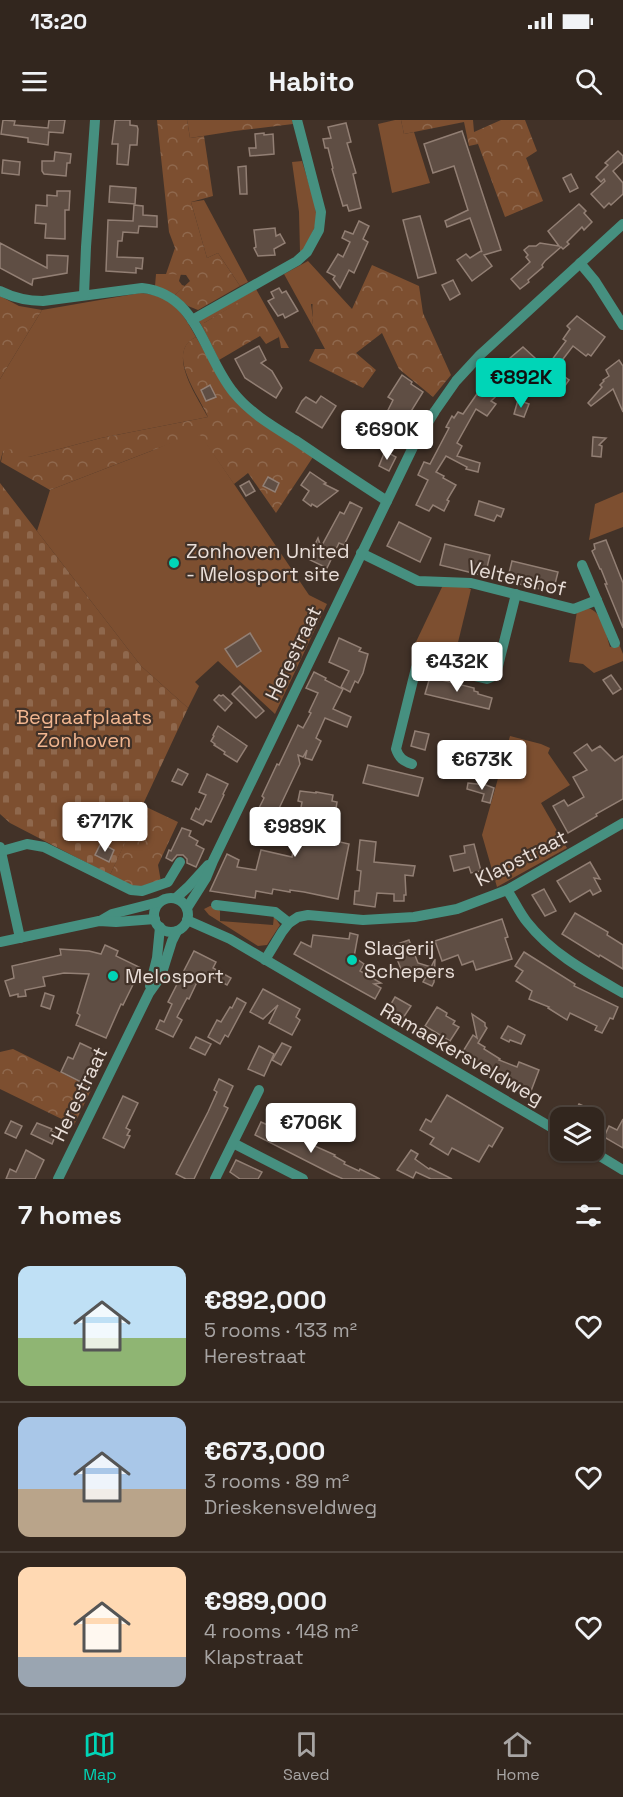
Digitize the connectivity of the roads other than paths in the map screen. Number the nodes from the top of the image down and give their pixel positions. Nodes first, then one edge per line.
1 (96, 120) edge
2 (297, 120) edge
3 (623, 225) edge
4 (580, 263) junction
5 (0, 291) edge
6 (84, 295) junction
7 (192, 320) junction
8 (623, 325) edge
9 (387, 501) junction
10 (362, 553) junction
11 (582, 565) dead end
12 (516, 594) junction
13 (597, 600) junction
14 (615, 644) dead end
15 (412, 764) dead end
16 (623, 824) edge
17 (1, 849) edge
18 (213, 861) junction
19 (180, 862) dead end
20 (507, 890) junction
21 (176, 898) junction
22 (159, 902) junction
23 (216, 905) dead end
24 (187, 908) junction
25 (187, 920) junction
26 (99, 921) junction
27 (157, 923) junction
28 (289, 923) junction
29 (177, 930) junction
30 (20, 938) junction
31 (0, 942) edge
32 (266, 960) junction
33 (148, 993) junction
34 (623, 993) edge
35 (259, 1090) dead end
36 (550, 1127) edge
37 (232, 1143) junction
38 (604, 1158) edge
39 (623, 1170) edge
40 (58, 1179) edge
41 (214, 1179) edge
42 (303, 1179) edge

1 - 6 street
2 - 7 street
3 - 4 street, Herestraat
4 - 8 street
4 - 9 street, Herestraat
5 - 6 street
6 - 7 street
7 - 9 street
9 - 10 street, Herestraat
10 - 12 street, Veltershof
10 - 18 street, Herestraat
11 - 13 street
12 - 13 street, Veltershof
12 - 15 street
13 - 14 street
16 - 20 street, Klapstraat
17 - 19 street
17 - 30 street
18 - 21 street, Herestraat
18 - 24 street, Herestraat
20 - 28 street, Klapstraat
20 - 34 street
21 - 22 street
21 - 24 street
22 - 26 street
22 - 27 street
23 - 28 street
24 - 25 street
25 - 29 street
25 - 32 street, Ramaekersveldweg
26 - 27 street
26 - 30 street
27 - 29 street
27 - 33 street, Herestraat
28 - 32 street
29 - 33 street, Herestraat
30 - 31 street
32 - 36 street, Ramaekersveldweg
33 - 40 street, Herestraat
35 - 37 street
37 - 41 street
37 - 42 street
38 - 39 street

